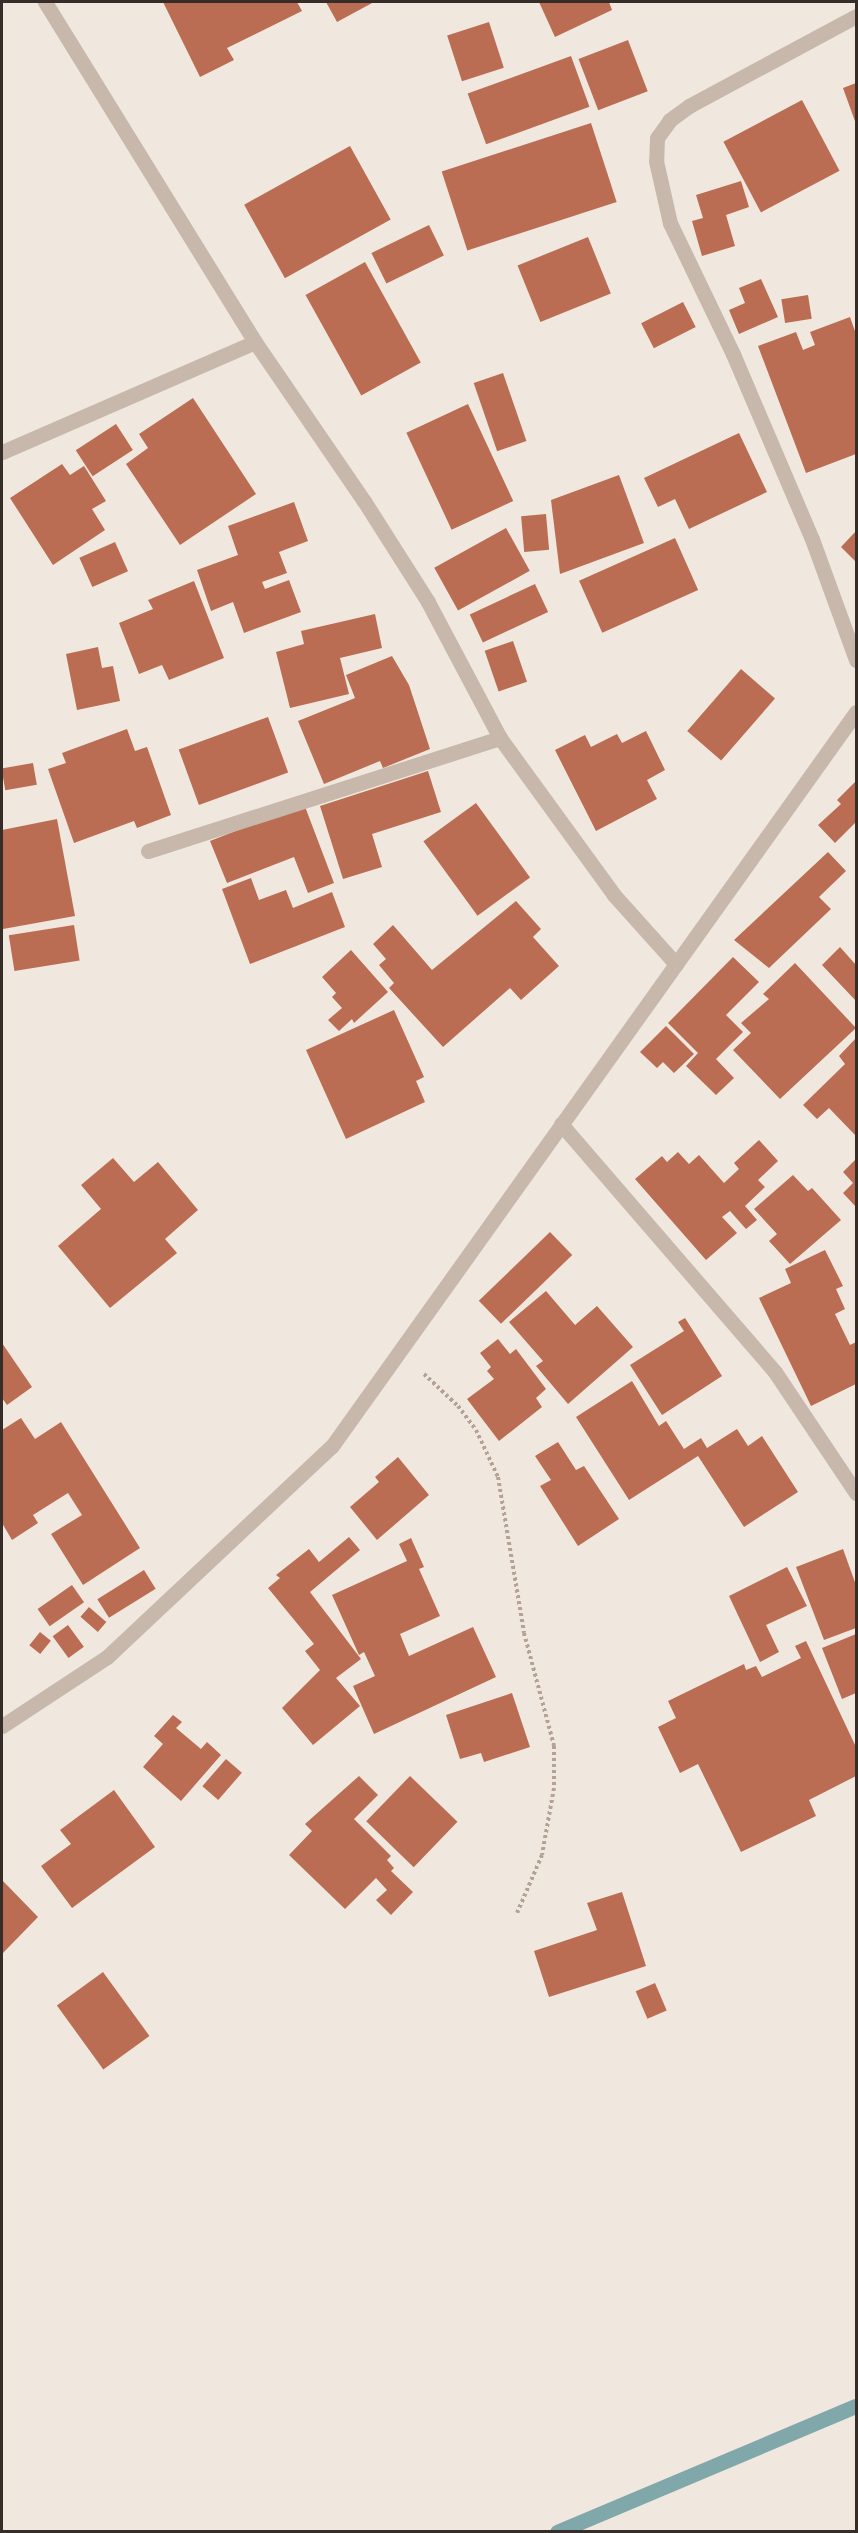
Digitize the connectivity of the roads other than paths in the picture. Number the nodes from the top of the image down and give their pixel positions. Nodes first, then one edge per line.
1 (45, 2) edge
2 (856, 16) edge
3 (255, 342) junction
4 (2, 452) edge
5 (856, 660) edge
6 (856, 712) edge
7 (500, 738) junction
8 (148, 851) dead end
9 (676, 964) junction
10 (561, 1124) junction
11 (856, 1493) edge
12 (2, 1726) edge

1 - 3 street
2 - 5 street
3 - 4 street
3 - 7 street
6 - 9 street
7 - 8 street
7 - 9 street
9 - 10 street
10 - 11 street
10 - 12 street

